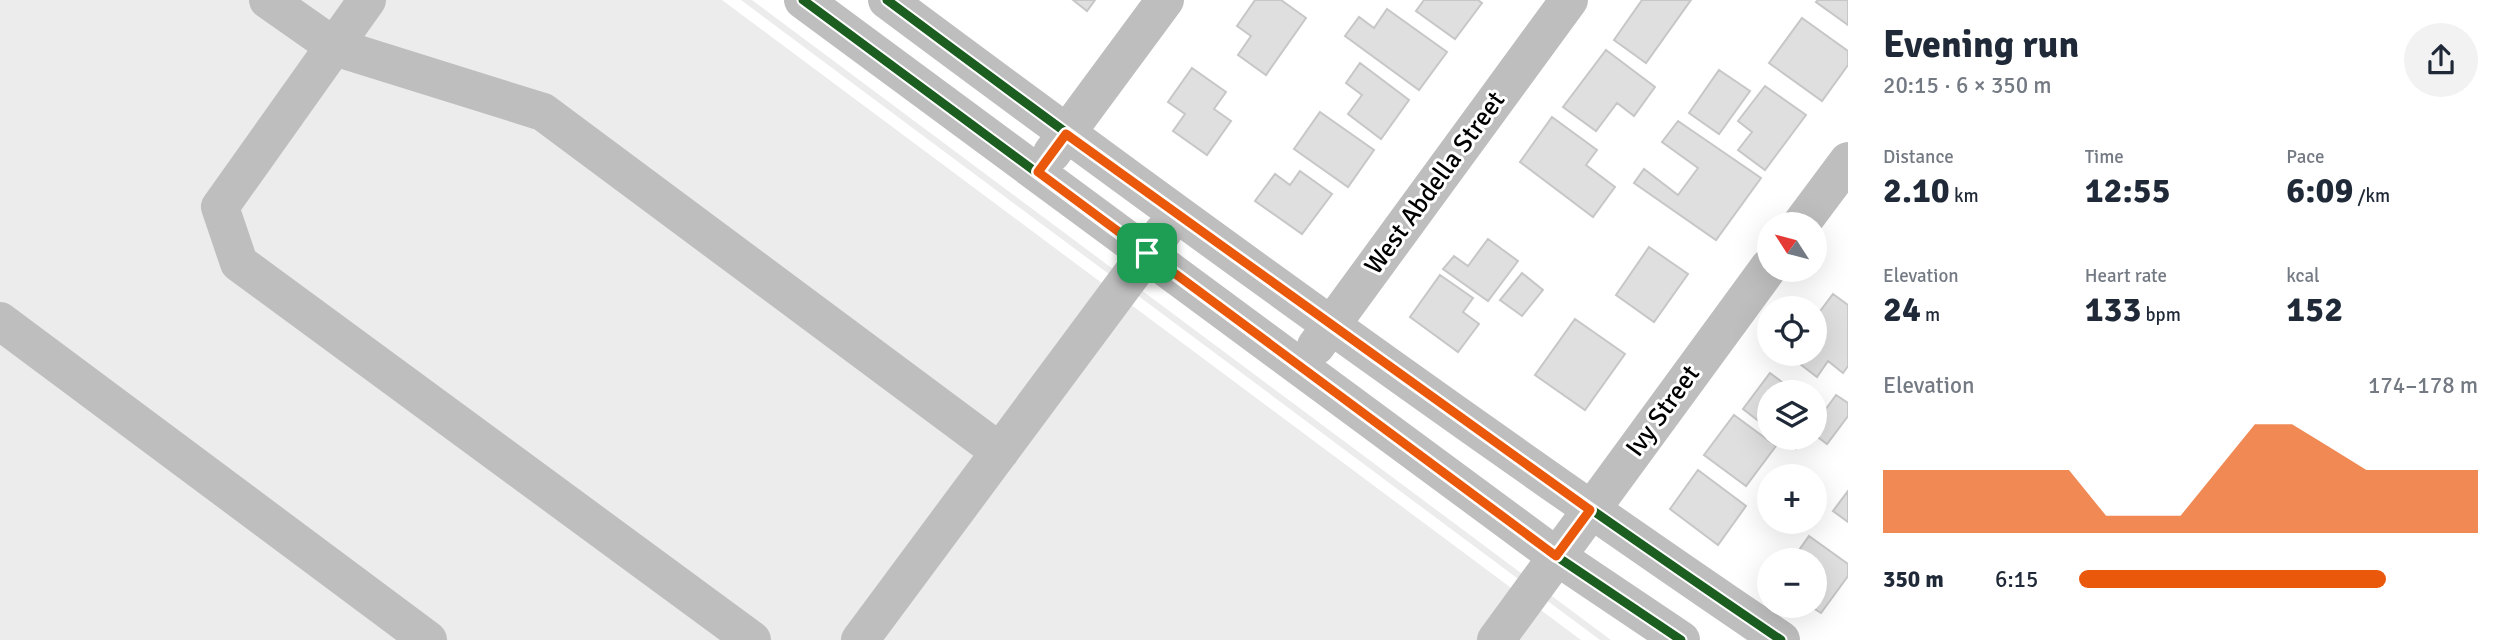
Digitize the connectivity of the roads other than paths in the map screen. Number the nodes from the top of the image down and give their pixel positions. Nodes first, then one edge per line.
1 (268, 0) edge
2 (367, 0) edge
3 (803, 0) edge
4 (887, 0) edge
5 (1165, 0) edge
6 (1569, 0) edge
7 (335, 47) junction
8 (1066, 134) junction
9 (1848, 161) edge
10 (1038, 172) junction
11 (1810, 212) edge
12 (1176, 214) junction
13 (1147, 253) junction
14 (1758, 282) edge
15 (0, 321) edge
16 (1331, 326) junction
17 (1302, 366) junction
18 (1000, 452) junction
19 (1590, 510) junction
20 (1556, 556) junction
21 (428, 640) edge
22 (752, 640) edge
23 (860, 640) edge
24 (1496, 640) edge
25 (1681, 640) edge
26 (1781, 640) edge

1 - 7 street
2 - 7 street
3 - 10 street
4 - 8 street
5 - 8 street
6 - 16 street, West Abdella Street
7 - 18 street
7 - 22 street
8 - 10 street
8 - 12 street
9 - 11 street
10 - 13 street
12 - 13 street
12 - 16 street
13 - 17 street
13 - 18 street
14 - 19 street, Ivy Street
15 - 21 street
16 - 17 street, West Abdella Street
16 - 19 street
17 - 20 street
18 - 23 street
19 - 20 street, Ivy Street
19 - 26 street
20 - 24 street, Ivy Street
20 - 25 street

